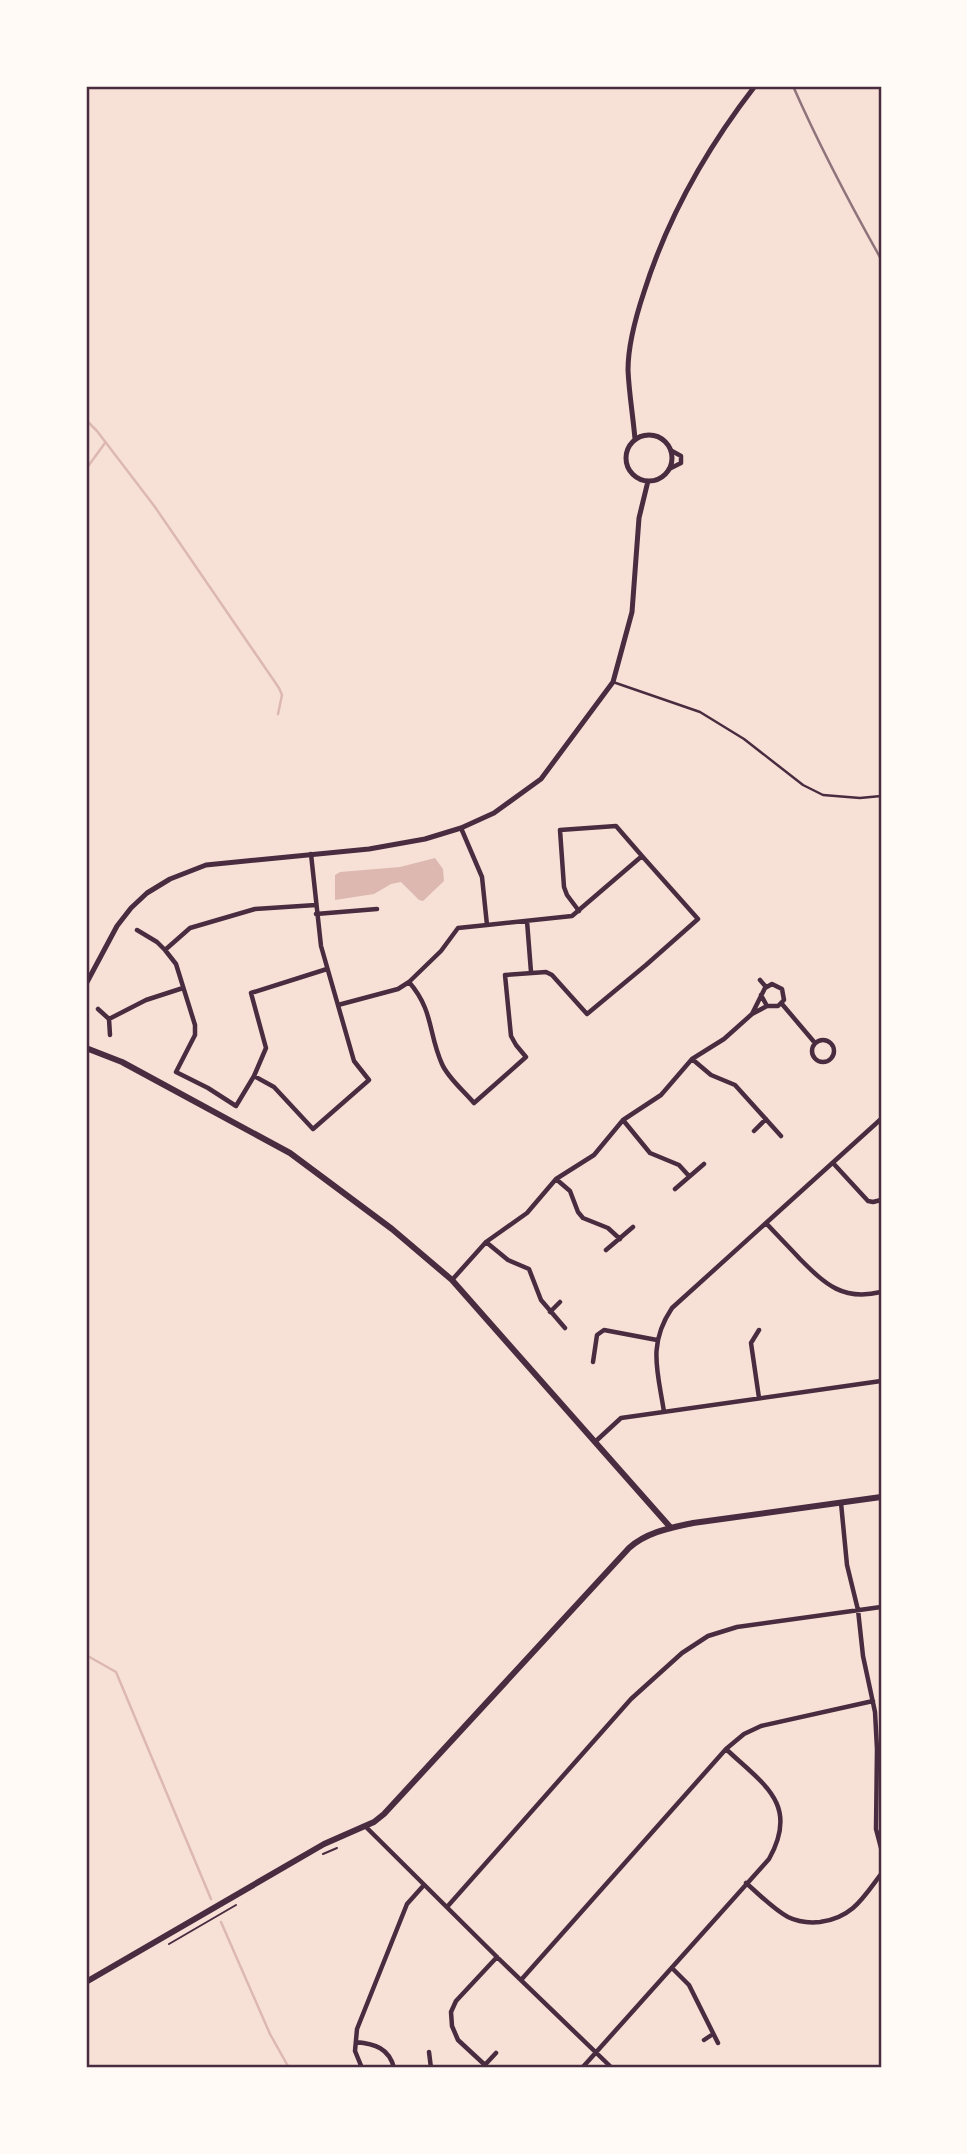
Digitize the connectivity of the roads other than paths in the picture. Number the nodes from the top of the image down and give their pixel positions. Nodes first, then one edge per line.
1 (755, 86) edge
2 (635, 439) junction
3 (648, 481) junction
4 (613, 682) junction
5 (881, 796) edge
6 (461, 828) junction
7 (311, 854) junction
8 (642, 856) junction
9 (316, 905) junction
10 (377, 909) dead end
11 (579, 911) junction
12 (316, 914) junction
13 (527, 921) junction
14 (486, 925) junction
15 (137, 930) dead end
16 (165, 950) junction
17 (327, 969) junction
18 (531, 972) junction
19 (760, 979) dead end
20 (409, 982) junction
21 (86, 984) edge
22 (766, 987) junction
23 (183, 988) junction
24 (761, 995) junction
25 (782, 1004) junction
26 (338, 1005) junction
27 (767, 1006) junction
28 (98, 1009) dead end
29 (752, 1014) junction
30 (109, 1019) junction
31 (110, 1035) dead end
32 (815, 1043) junction
33 (86, 1048) edge
34 (692, 1059) junction
35 (254, 1076) junction
36 (766, 1119) junction
37 (881, 1119) edge
38 (623, 1120) junction
39 (754, 1130) dead end
40 (781, 1136) dead end
41 (834, 1163) junction
42 (704, 1164) dead end
43 (690, 1176) junction
44 (556, 1179) junction
45 (675, 1189) dead end
46 (881, 1200) edge
47 (766, 1223) junction
48 (632, 1227) dead end
49 (620, 1238) junction
50 (486, 1242) junction
51 (606, 1250) dead end
52 (452, 1280) junction
53 (881, 1292) edge
54 (560, 1301) dead end
55 (550, 1312) junction
56 (565, 1328) dead end
57 (759, 1330) dead end
58 (657, 1340) junction
59 (593, 1362) dead end
60 (881, 1381) edge
61 (759, 1398) junction
62 (664, 1412) junction
63 (596, 1441) junction
64 (881, 1497) edge
65 (841, 1502) junction
66 (671, 1528) junction
67 (881, 1607) edge
68 (858, 1610) junction
69 (873, 1701) junction
70 (726, 1749) junction
71 (879, 1812) edge
72 (365, 1826) junction
73 (881, 1849) edge
74 (881, 1874) edge
75 (746, 1883) junction
76 (424, 1885) junction
77 (447, 1907) junction
78 (497, 1957) junction
79 (672, 1968) junction
80 (521, 1980) junction
81 (86, 1982) edge
82 (713, 2034) junction
83 (704, 2040) dead end
84 (356, 2042) junction
85 (718, 2043) dead end
86 (429, 2052) dead end
87 (596, 2052) junction
88 (496, 2053) dead end
89 (484, 2066) edge
90 (362, 2068) edge
91 (394, 2068) edge
92 (431, 2068) edge
93 (582, 2068) edge
94 (612, 2068) edge

1 - 2 street
2 - 3 street
2 - 3 street
3 - 4 street
4 - 5 lane
4 - 6 street
6 - 7 street
6 - 14 street
7 - 9 street
7 - 21 street
8 - 11 street
8 - 11 street
8 - 18 street
9 - 12 street
9 - 16 street
10 - 12 street
11 - 13 street
12 - 17 street
13 - 14 street
13 - 18 street
14 - 20 street
15 - 16 street
16 - 23 street
17 - 26 street
17 - 35 street
18 - 20 street
19 - 22 street
20 - 26 street
22 - 24 street
22 - 25 street
23 - 30 street
23 - 35 street
24 - 27 street
24 - 29 street
25 - 27 street
25 - 32 street
26 - 35 street
27 - 29 street
28 - 30 street
29 - 34 street
30 - 31 street
32 - 32 street
33 - 52 main road
34 - 36 street
34 - 38 street
36 - 39 street
36 - 40 street
37 - 41 street
38 - 43 street
38 - 44 street
41 - 46 street
41 - 47 street
42 - 43 street
43 - 45 street
44 - 49 street
44 - 50 street
47 - 53 street
47 - 58 street
48 - 49 street
49 - 51 street
50 - 52 street
50 - 55 street
52 - 63 main road
54 - 55 street
55 - 56 street
57 - 61 street
58 - 59 street
58 - 62 street
60 - 61 street
61 - 62 street
62 - 63 street
63 - 66 main road
64 - 65 main road
65 - 66 main road
65 - 68 street
66 - 72 main road
67 - 68 street
68 - 69 street
68 - 77 street
69 - 70 street
69 - 71 street
70 - 75 street
70 - 80 street
71 - 73 street
72 - 76 street
72 - 81 main road
74 - 75 street
75 - 79 street
76 - 77 street
76 - 84 street
77 - 78 street
78 - 80 street
78 - 89 street
79 - 82 street
79 - 87 street
80 - 87 street
82 - 83 street
82 - 85 street
84 - 90 street
84 - 91 street
86 - 92 street
87 - 93 street
87 - 94 street
88 - 89 street

